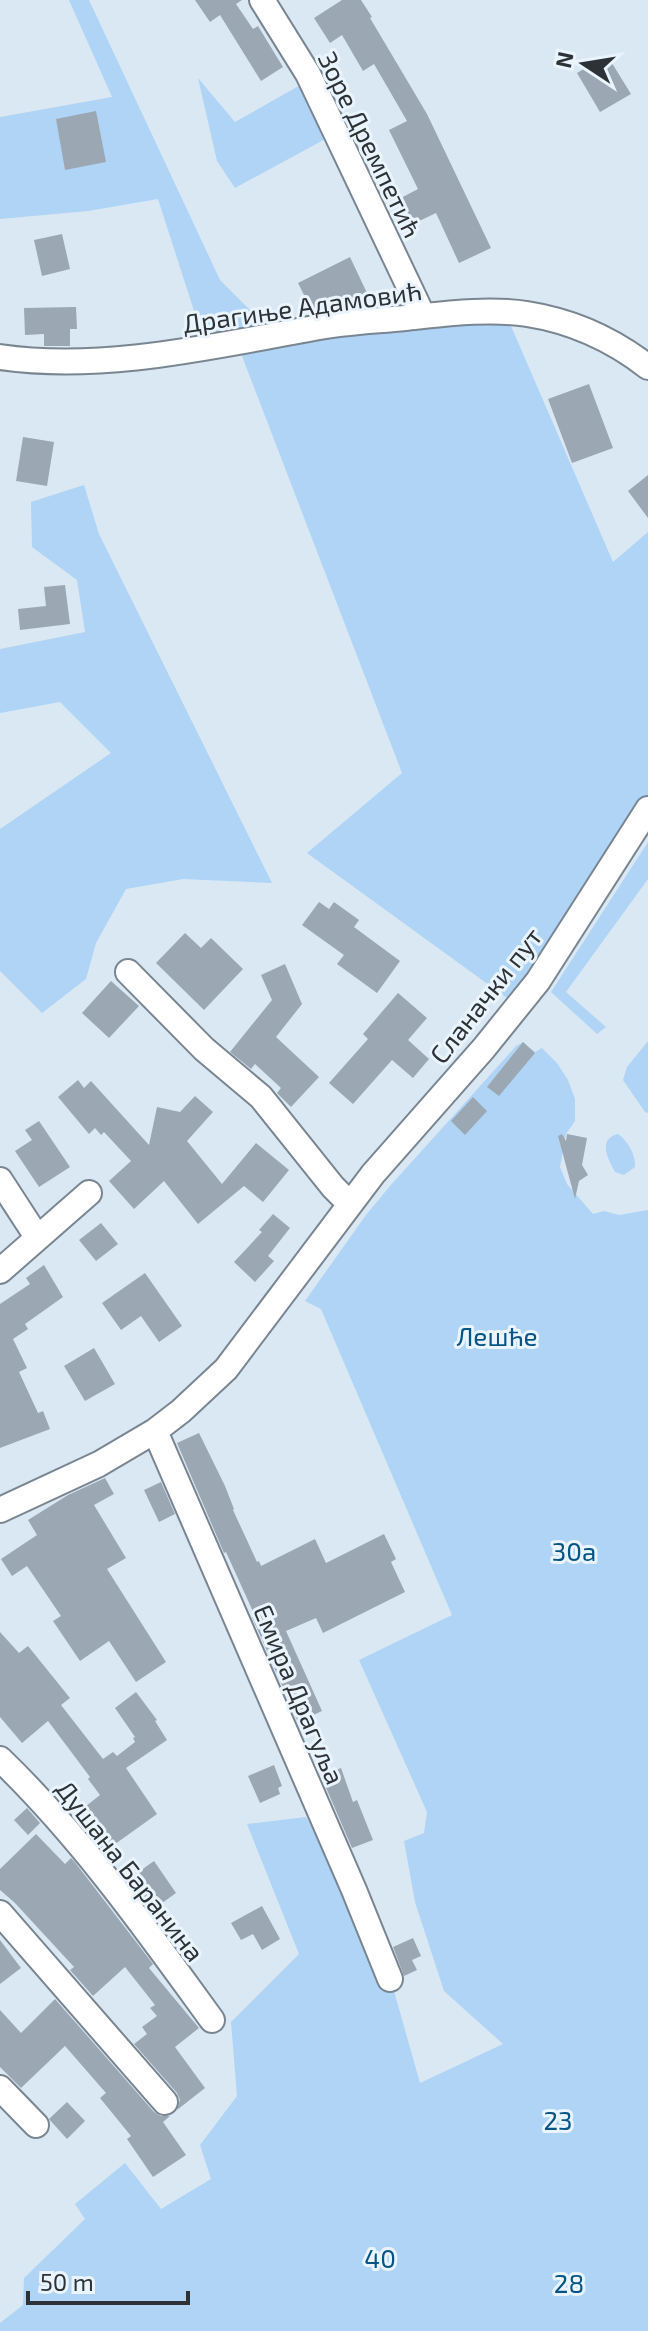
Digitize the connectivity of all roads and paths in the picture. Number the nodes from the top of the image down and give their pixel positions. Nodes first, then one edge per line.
1 (262, 0) edge
2 (423, 316) junction
3 (0, 357) edge
4 (648, 367) edge
5 (648, 809) edge
6 (128, 972) dead end
7 (0, 1180) edge
8 (89, 1193) dead end
9 (349, 1203) junction
10 (37, 1237) junction
11 (0, 1271) edge
12 (155, 1431) junction
13 (0, 1510) edge
14 (0, 1759) edge
15 (0, 1913) edge
16 (390, 1979) dead end
17 (212, 2020) dead end
18 (0, 2088) edge
19 (165, 2102) dead end
20 (36, 2125) dead end

1 - 2 street, Зоре Дремпетић
2 - 3 street, Драгиње Адамовић
2 - 4 street, Драгиње Адамовић
5 - 9 street, Сланачки пут
6 - 9 street
7 - 10 street
8 - 10 street
9 - 12 street, Сланачки пут
10 - 11 street
12 - 13 street, Сланачки пут
12 - 16 street, Емира Драгуља
14 - 17 street, Душана Баранина
15 - 19 street
18 - 20 street

